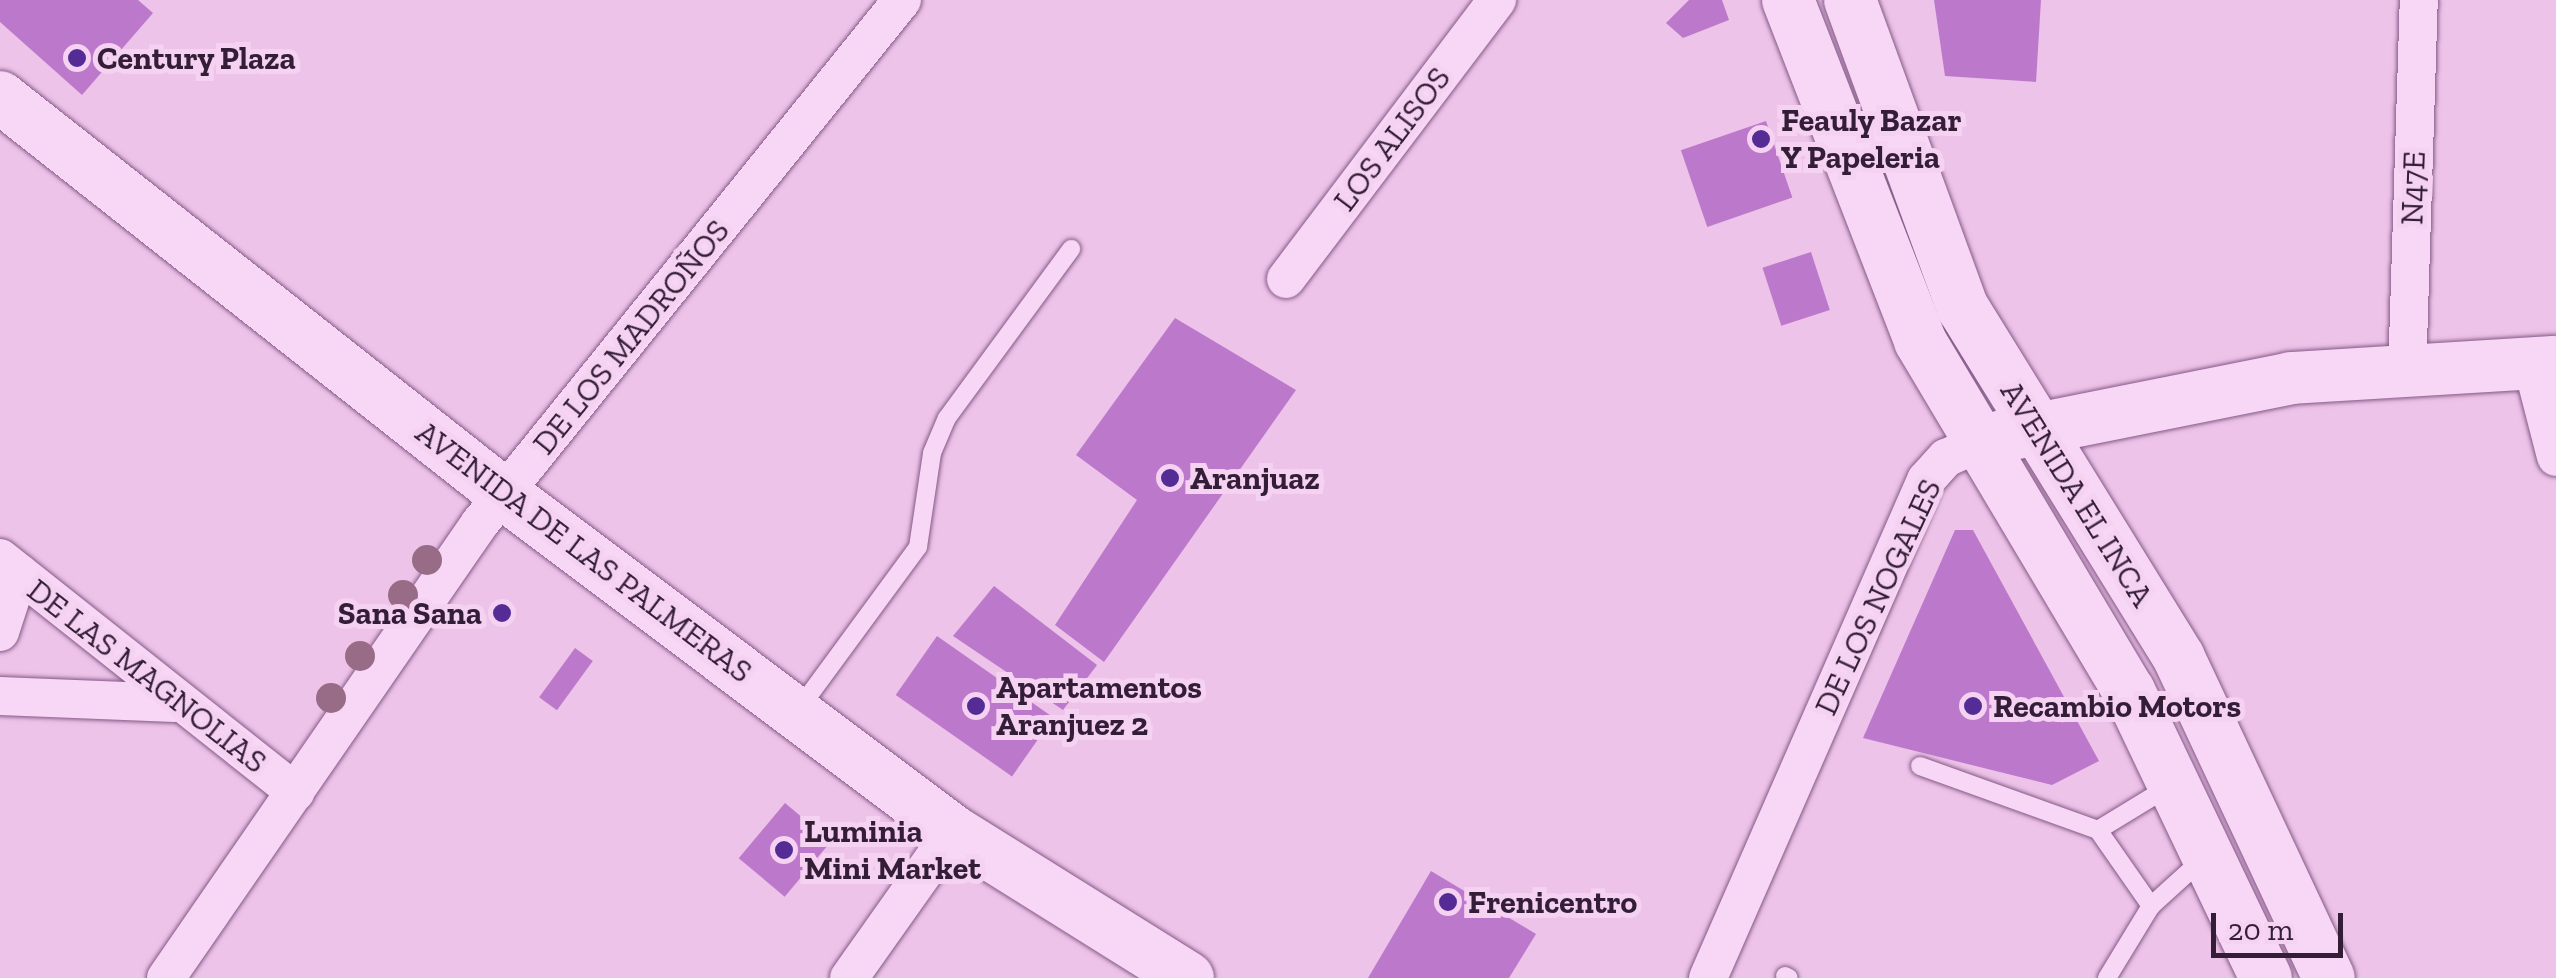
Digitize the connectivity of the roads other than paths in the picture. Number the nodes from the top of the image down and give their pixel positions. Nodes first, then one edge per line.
1 (902, 0) edge
2 (1497, 0) edge
3 (1788, 0) edge
4 (1850, 0) edge
5 (2420, 0) edge
6 (0, 97) edge
7 (1070, 249) dead end
8 (1286, 279) dead end
9 (2544, 363) edge
10 (2407, 376) junction
11 (2032, 426) junction
12 (1977, 444) junction
13 (2556, 456) edge
14 (504, 494) junction
15 (9, 566) edge
16 (0, 632) edge
17 (0, 696) edge
18 (175, 703) junction
19 (796, 713) junction
20 (1920, 766) dead end
21 (2175, 783) junction
22 (295, 792) junction
23 (2098, 830) junction
24 (953, 831) junction
25 (2208, 854) junction
26 (2152, 906) junction
27 (166, 978) edge
28 (849, 978) edge
29 (1188, 978) edge
30 (1708, 978) edge
31 (2108, 978) edge
32 (2266, 978) edge
33 (2329, 978) edge

1 - 14 street, DE LOS MADROÑOS
2 - 8 street, LOS ALISOS
3 - 12 main road, AVENIDA EL INCA
4 - 11 main road, AVENIDA EL INCA
5 - 10 street, N47E
6 - 14 main road, AVENIDA DE LAS PALMERAS
7 - 19 lane
9 - 10 main road, DE LOS NOGALES
9 - 13 street
10 - 11 main road, DE LOS NOGALES
11 - 12 main road, DE LOS NOGALES
11 - 33 main road, AVENIDA EL INCA
12 - 21 main road, AVENIDA EL INCA
12 - 30 street, DE LOS NOGALES
14 - 19 main road, AVENIDA DE LAS PALMERAS
14 - 22 street, DE LOS MADROÑOS
15 - 16 street
15 - 18 street, DE LAS MAGNOLIAS
17 - 18 street
18 - 22 street, DE LAS MAGNOLIAS
19 - 24 main road, AVENIDA DE LAS PALMERAS
20 - 23 lane
21 - 23 lane
21 - 25 main road, AVENIDA EL INCA
22 - 27 street, DE LOS MADROÑOS
23 - 26 lane
24 - 28 street
24 - 29 main road, AVENIDA DE LAS PALMERAS
25 - 26 lane
25 - 32 main road, AVENIDA EL INCA
26 - 31 lane

